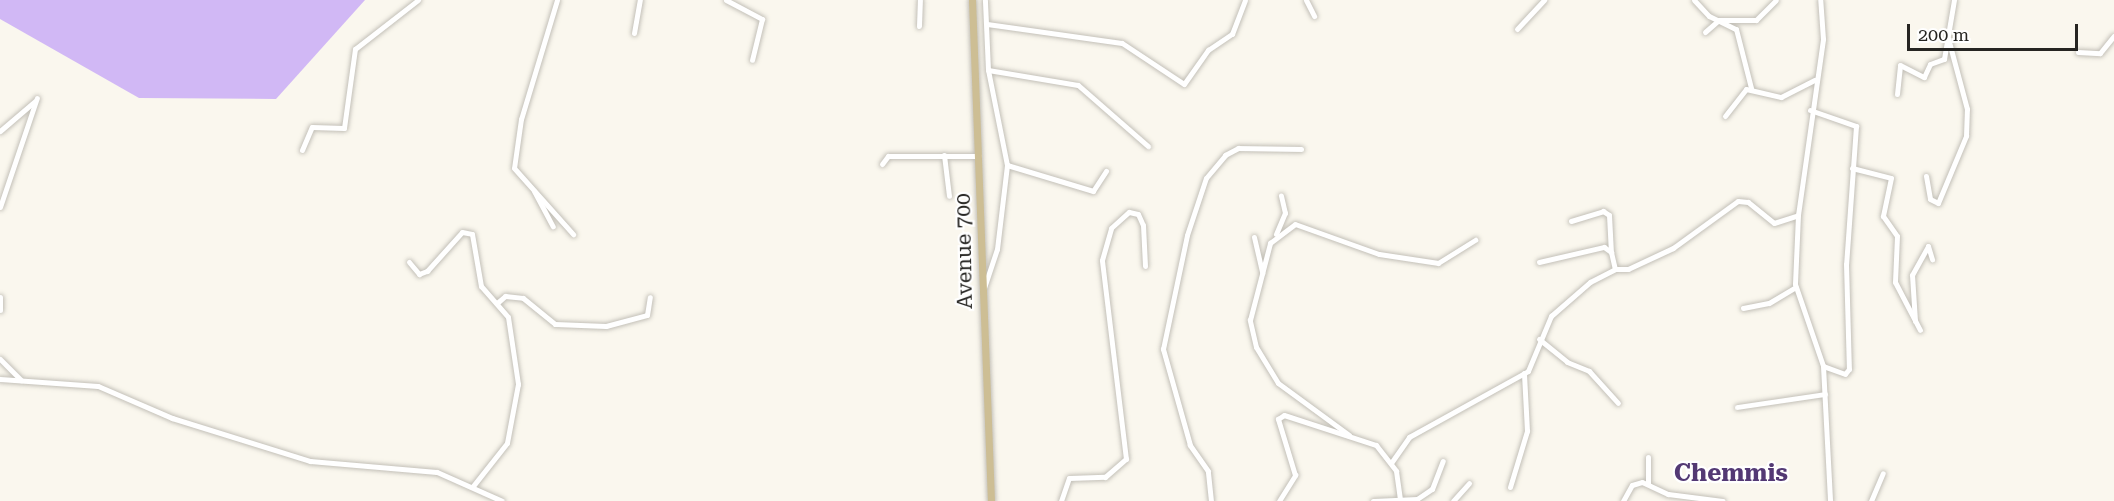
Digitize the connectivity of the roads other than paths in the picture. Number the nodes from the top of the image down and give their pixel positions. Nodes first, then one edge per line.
1 (418, 0) edge
2 (557, 0) edge
3 (640, 0) edge
4 (726, 0) edge
5 (920, 0) edge
6 (972, 0) edge
7 (985, 0) edge
8 (1245, 0) edge
9 (1306, 0) edge
10 (1544, 0) edge
11 (1694, 0) edge
12 (1776, 0) edge
13 (1820, 0) edge
14 (1954, 0) edge
15 (1314, 16) dead end
16 (1725, 20) junction
17 (987, 24) junction
18 (919, 27) dead end
19 (1517, 29) dead end
20 (1705, 32) dead end
21 (634, 33) dead end
22 (2114, 36) edge
23 (1948, 38) junction
24 (2078, 52) dead end
25 (753, 60) dead end
26 (988, 70) junction
27 (1815, 80) junction
28 (1751, 88) junction
29 (1897, 94) dead end
30 (1810, 110) junction
31 (1725, 116) dead end
32 (0, 131) edge
33 (1148, 146) dead end
34 (1301, 149) dead end
35 (302, 150) dead end
36 (944, 155) junction
37 (979, 156) junction
38 (882, 164) dead end
39 (1007, 165) junction
40 (1852, 168) junction
41 (1106, 171) dead end
42 (1926, 176) dead end
43 (534, 191) junction
44 (1281, 195) dead end
45 (949, 196) dead end
46 (0, 207) edge
47 (1798, 215) junction
48 (1571, 221) dead end
49 (553, 226) dead end
50 (573, 234) dead end
51 (1254, 237) dead end
52 (1275, 238) junction
53 (1475, 240) dead end
54 (1611, 252) junction
55 (1932, 259) dead end
56 (409, 262) dead end
57 (1539, 262) dead end
58 (1145, 266) dead end
59 (1615, 269) junction
60 (1262, 275) junction
61 (1796, 287) junction
62 (981, 295) junction
63 (0, 297) edge
64 (650, 297) dead end
65 (497, 303) junction
66 (1743, 308) dead end
67 (0, 310) edge
68 (1915, 321) junction
69 (1920, 330) dead end
70 (1539, 339) junction
71 (0, 359) edge
72 (1823, 366) junction
73 (1524, 373) junction
74 (0, 379) edge
75 (21, 380) junction
76 (1825, 394) junction
77 (1618, 403) dead end
78 (1737, 407) dead end
79 (1349, 435) junction
80 (1648, 457) dead end
81 (1443, 461) dead end
82 (1391, 463) junction
83 (1883, 473) dead end
84 (1469, 483) dead end
85 (1648, 483) junction
86 (472, 486) junction
87 (1510, 487) dead end
88 (1400, 500) edge
89 (502, 501) edge
90 (991, 501) edge
91 (1061, 501) edge
92 (1212, 501) edge
93 (1279, 501) edge
94 (1373, 501) edge
95 (1453, 501) edge
96 (1623, 501) edge
97 (1723, 501) edge
98 (1830, 501) edge
99 (1871, 501) edge

1 - 35 street
2 - 43 street
3 - 21 street
4 - 25 street
5 - 18 street
6 - 37 main road, Avenue 700
7 - 17 street
8 - 17 street
9 - 15 street
10 - 19 street
11 - 16 street
12 - 16 street
13 - 27 street
14 - 23 street
16 - 20 street
16 - 28 street
17 - 26 street
22 - 24 street
23 - 29 street
23 - 42 street
26 - 33 street
26 - 39 street
27 - 28 street
27 - 30 street
28 - 31 street
30 - 40 street
30 - 47 street
32 - 46 street
34 - 92 street
36 - 37 street
36 - 38 street
36 - 45 street
37 - 62 main road, Avenue 700
39 - 41 street
39 - 62 street
40 - 68 street
40 - 72 street
43 - 49 street
43 - 50 street
44 - 52 street
47 - 59 street
47 - 61 street
48 - 54 street
51 - 60 street
52 - 53 street
52 - 60 street
54 - 57 street
54 - 59 street
55 - 68 street
56 - 65 street
58 - 91 street
59 - 70 street
60 - 79 street
61 - 66 street
61 - 72 street
62 - 90 main road, Avenue 700
63 - 67 street
64 - 65 street
65 - 86 street
68 - 69 street
70 - 73 street
70 - 77 street
71 - 75 street
72 - 76 street
73 - 82 street
73 - 87 street
74 - 75 street
75 - 86 street
76 - 78 street
76 - 98 street
79 - 82 street
79 - 93 street
80 - 85 street
81 - 88 street
82 - 88 street
83 - 99 street
84 - 95 street
85 - 96 street
85 - 97 street
86 - 89 street
88 - 94 street

